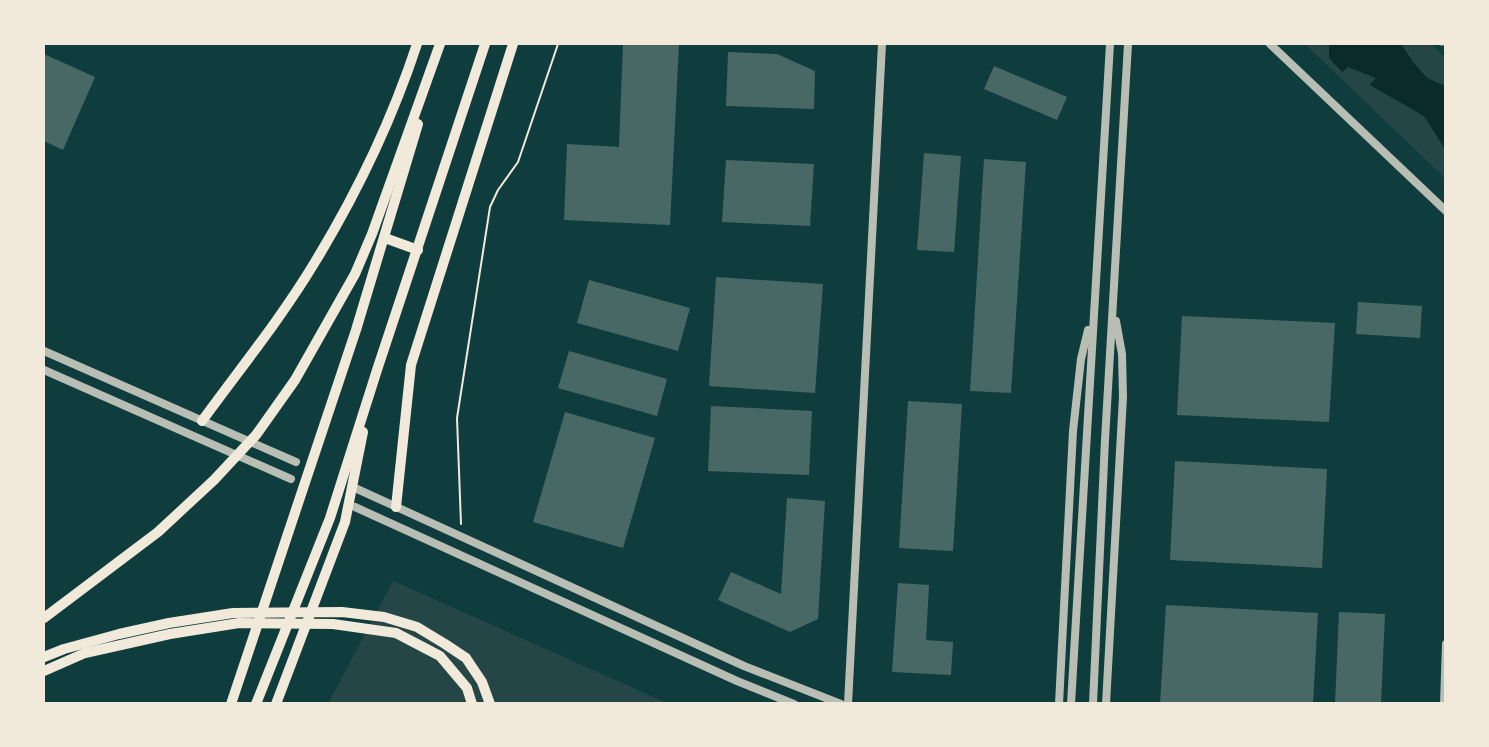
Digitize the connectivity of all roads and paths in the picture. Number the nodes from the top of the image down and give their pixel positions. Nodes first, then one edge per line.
1 (417, 44) edge
2 (441, 44) edge
3 (485, 44) edge
4 (513, 44) edge
5 (558, 44) edge
6 (882, 44) edge
7 (1110, 44) edge
8 (1128, 44) edge
9 (1270, 44) edge
10 (1446, 211) edge
11 (384, 238) junction
12 (418, 250) junction
13 (1094, 306) junction
14 (1114, 306) junction
15 (44, 351) edge
16 (44, 370) edge
17 (376, 370) junction
18 (202, 420) junction
19 (296, 462) dead end
20 (291, 479) dead end
21 (355, 488) dead end
22 (355, 507) dead end
23 (396, 507) junction
24 (461, 536) junction
25 (44, 618) edge
26 (1446, 644) edge
27 (44, 657) edge
28 (44, 671) edge
29 (257, 702) edge
30 (231, 704) edge
31 (276, 704) edge
32 (472, 704) edge
33 (490, 704) edge
34 (794, 704) edge
35 (841, 704) edge
36 (848, 704) edge
37 (1059, 704) edge
38 (1071, 704) edge
39 (1093, 704) edge
40 (1106, 704) edge
41 (1444, 704) edge

1 - 18 main road
2 - 11 main road
2 - 25 main road
3 - 12 main road
4 - 23 main road
5 - 24 path
6 - 36 street
7 - 13 street
8 - 14 street
9 - 10 street
11 - 12 main road
11 - 30 main road
12 - 17 main road
13 - 37 street
13 - 38 street
14 - 39 street
14 - 40 street
15 - 18 street
16 - 20 street
17 - 29 main road
17 - 31 main road
18 - 19 street
21 - 23 street
22 - 34 street
23 - 24 street
24 - 35 street
26 - 41 street
27 - 33 main road
28 - 32 main road

